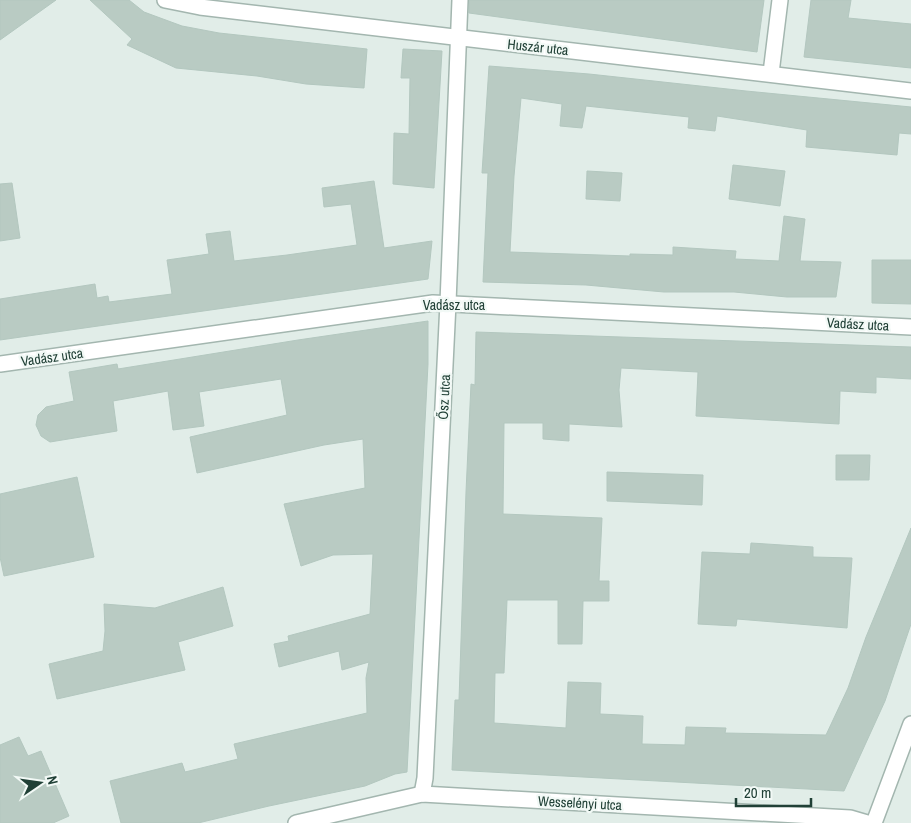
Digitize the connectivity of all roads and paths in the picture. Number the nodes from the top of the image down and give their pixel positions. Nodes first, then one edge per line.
1 (165, 0) edge
2 (460, 0) edge
3 (780, 0) edge
4 (458, 38) junction
5 (770, 74) junction
6 (911, 91) edge
7 (448, 303) junction
8 (911, 327) edge
9 (0, 364) edge
10 (911, 724) edge
11 (422, 794) junction
12 (296, 823) edge
13 (866, 823) edge
14 (874, 823) edge

1 - 4 street, Huszár utca
2 - 4 street, Ősz utca
3 - 5 street
4 - 5 street, Huszár utca
4 - 7 street, Ősz utca
5 - 6 street, Huszár utca
7 - 8 street, Vadász utca
7 - 9 street, Vadász utca
7 - 11 street, Ősz utca
10 - 14 street
11 - 12 street, Wesselényi utca
11 - 13 street, Wesselényi utca

